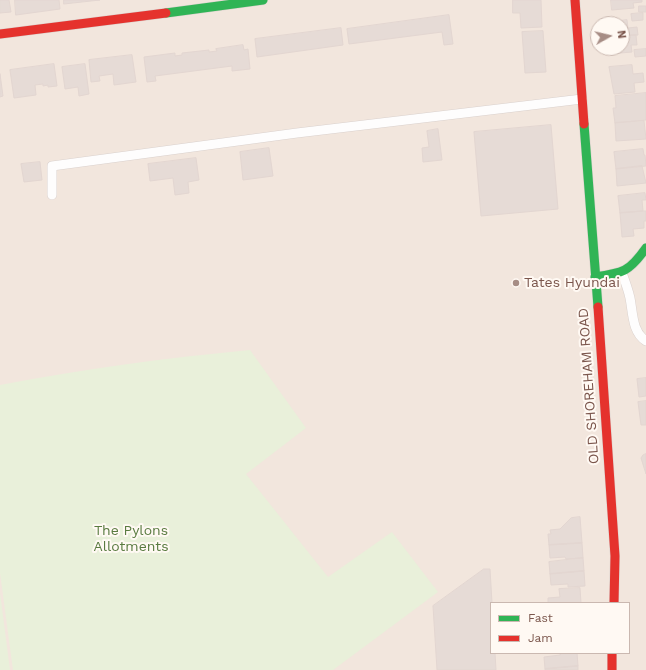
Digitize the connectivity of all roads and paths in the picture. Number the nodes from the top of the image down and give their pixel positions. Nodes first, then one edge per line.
1 (263, 0) edge
2 (575, 0) edge
3 (0, 34) edge
4 (582, 99) junction
5 (52, 195) dead end
6 (646, 248) edge
7 (622, 273) junction
8 (595, 277) junction
9 (646, 341) edge
10 (614, 602) edge
11 (612, 654) edge
12 (612, 670) edge

1 - 3 main road
2 - 4 main road, OLD SHOREHAM ROAD
4 - 5 lane
4 - 8 main road, OLD SHOREHAM ROAD
6 - 7 main road
7 - 8 main road
7 - 9 lane
8 - 10 main road, OLD SHOREHAM ROAD
11 - 12 main road

